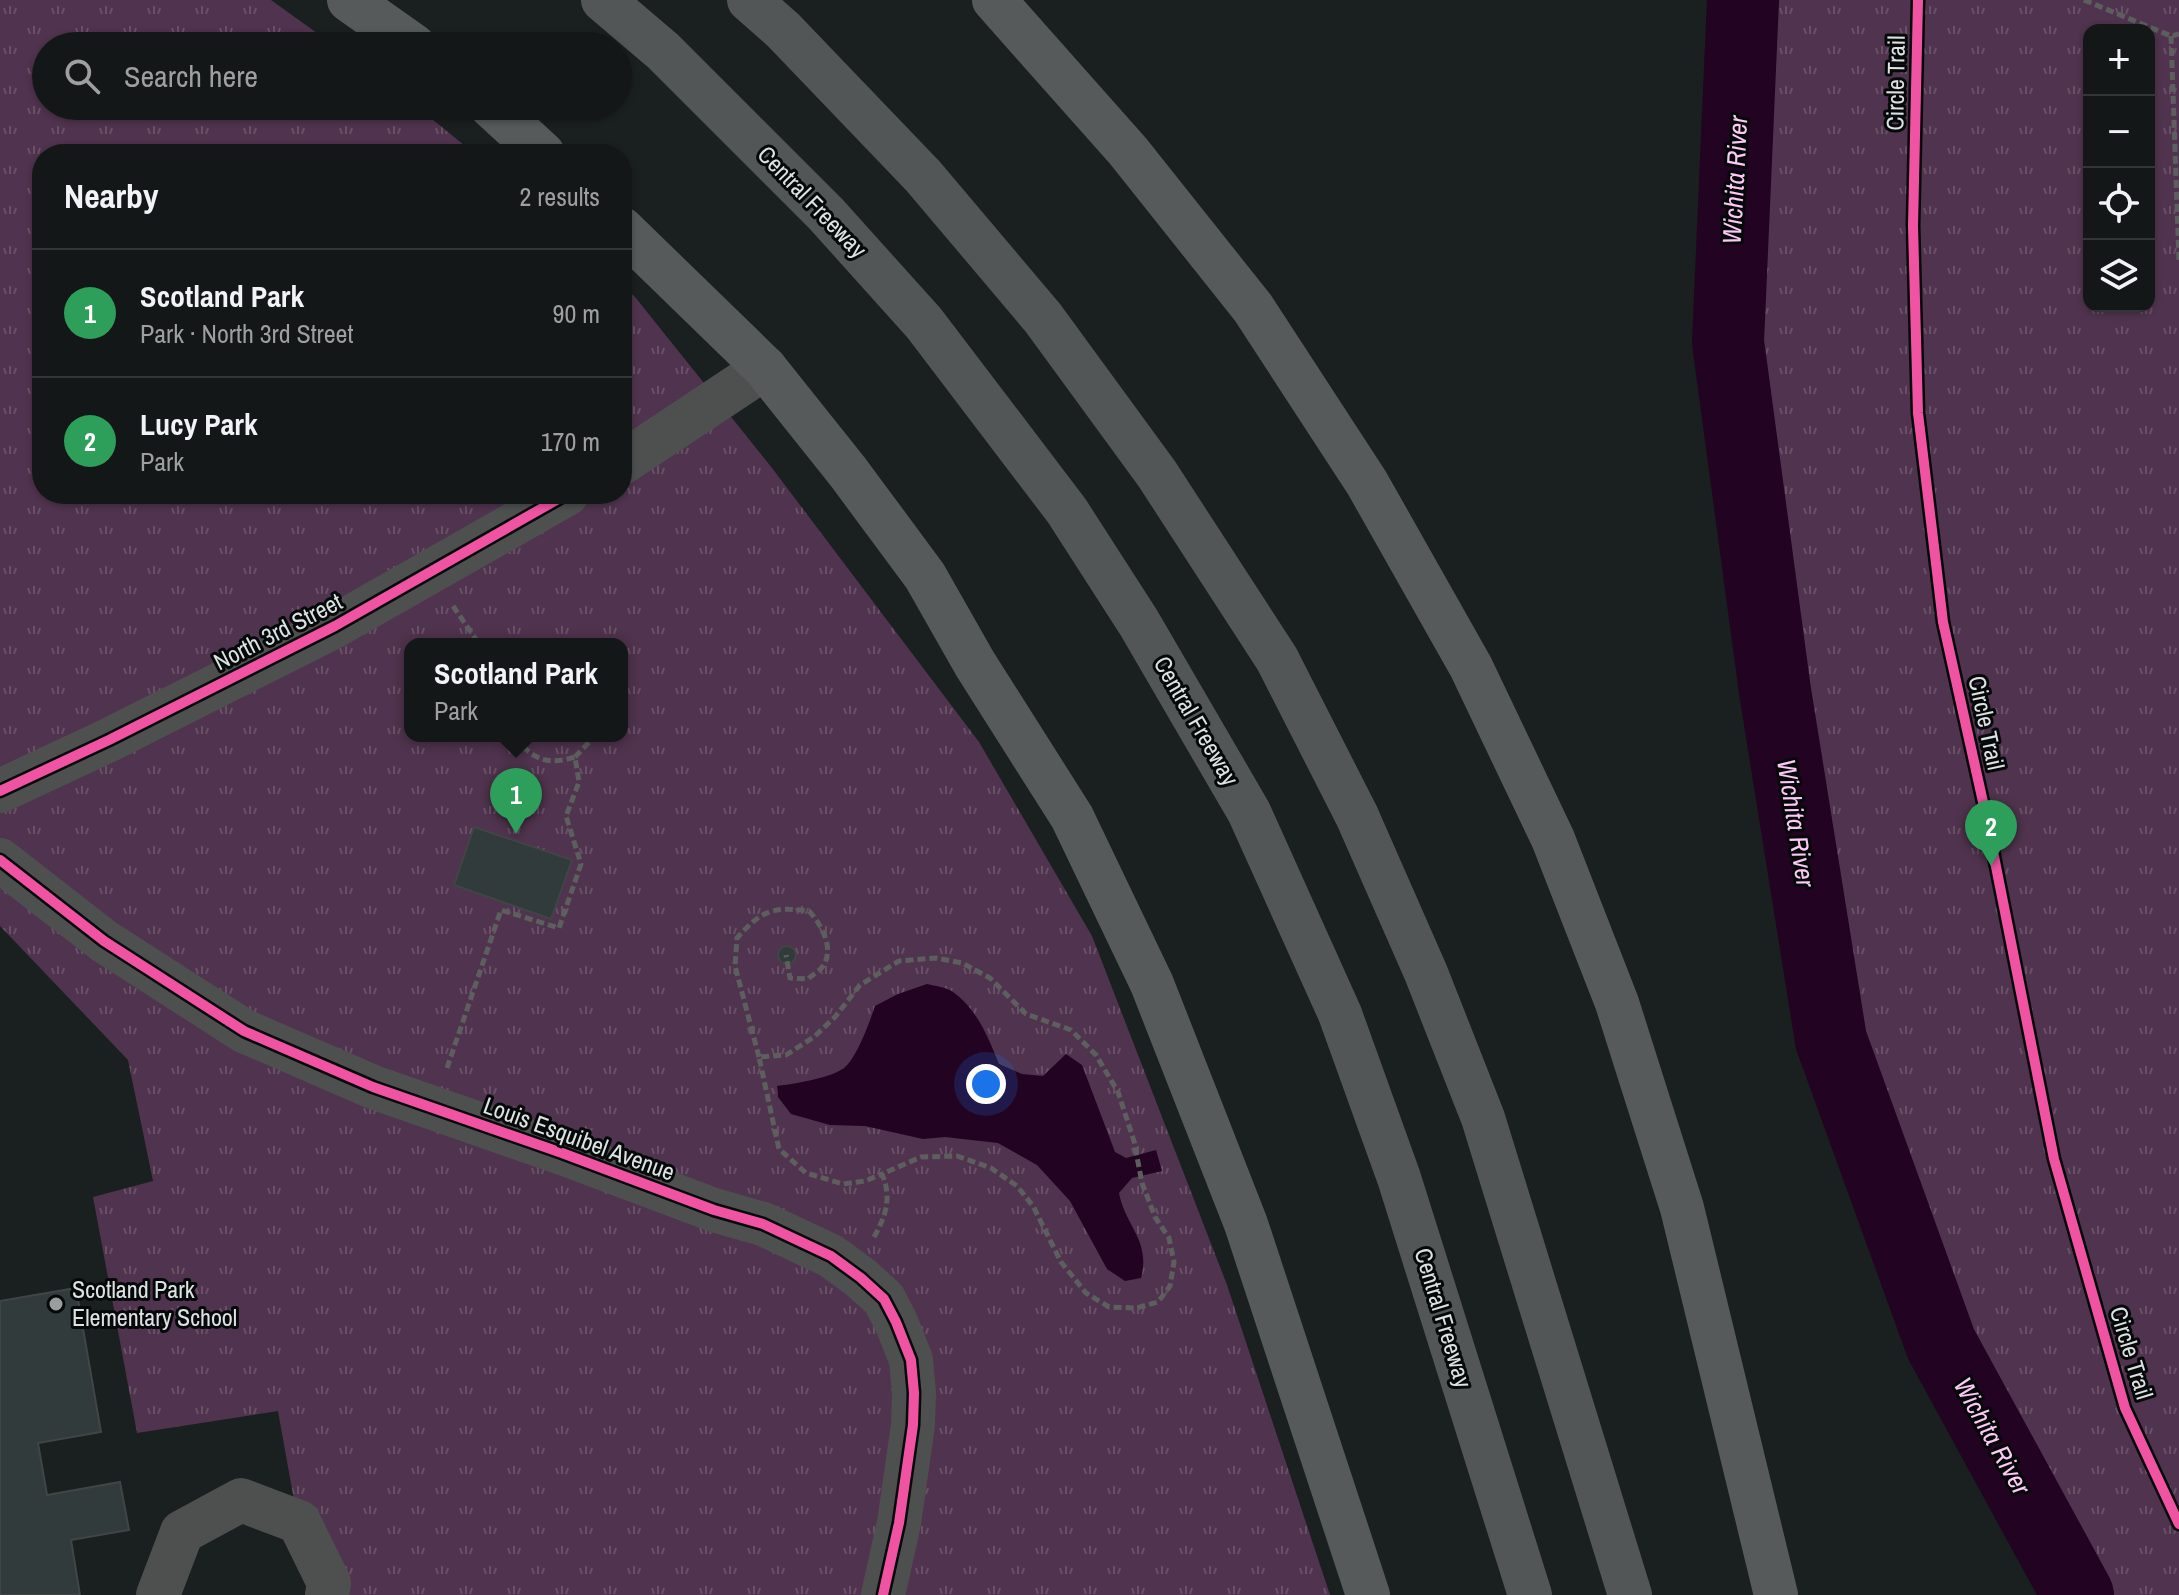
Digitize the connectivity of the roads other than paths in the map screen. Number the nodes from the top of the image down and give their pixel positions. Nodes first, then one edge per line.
1 (349, 0) edge
2 (603, 0) edge
3 (749, 0) edge
4 (994, 0) edge
5 (394, 32) edge
6 (506, 120) edge
7 (532, 144) edge
8 (632, 239) edge
9 (765, 368) junction
10 (632, 456) edge
11 (549, 504) edge
12 (0, 791) edge
13 (0, 860) edge
14 (158, 1595) edge
15 (327, 1595) edge
16 (883, 1595) edge
17 (1368, 1595) edge
18 (1530, 1595) edge
19 (1630, 1595) edge
20 (1776, 1595) edge

1 - 5 main road
2 - 18 highway, Central Freeway
3 - 19 highway
4 - 20 main road
6 - 7 main road
8 - 9 main road
9 - 10 street
9 - 17 main road
11 - 12 street, North 3rd Street
13 - 16 street, Louis Esquibel Avenue
14 - 15 street

